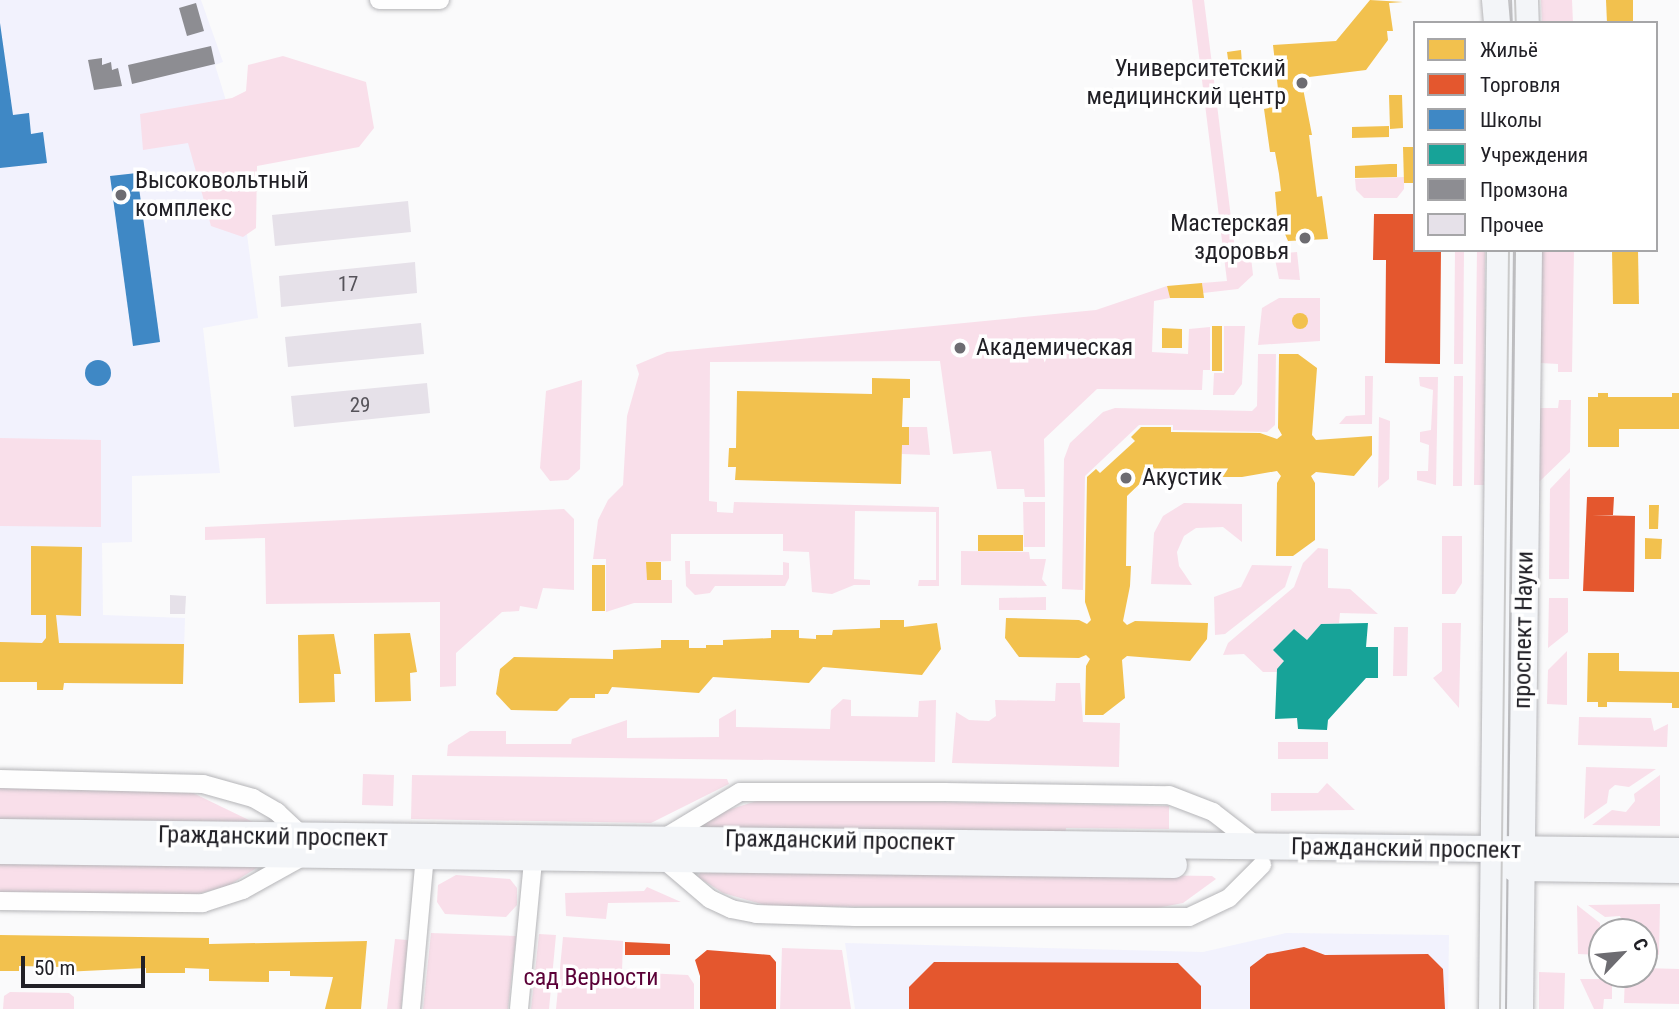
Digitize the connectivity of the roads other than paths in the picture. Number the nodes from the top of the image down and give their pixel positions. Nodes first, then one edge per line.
1 (379, 0) edge
2 (440, 0) edge
3 (1495, 0) edge
4 (1525, 0) edge
5 (1497, 21) edge
6 (1526, 21) edge
7 (1500, 252) edge
8 (1530, 252) edge
9 (0, 779) edge
10 (0, 832) edge
11 (304, 846) junction
12 (426, 848) junction
13 (534, 849) junction
14 (664, 849) junction
15 (1679, 850) edge
16 (0, 851) edge
17 (1261, 857) junction
18 (1493, 860) junction
19 (1521, 860) junction
20 (1679, 870) edge
21 (0, 901) edge
22 (411, 1009) edge
23 (519, 1009) edge
24 (1492, 1009) edge
25 (1520, 1009) edge

1 - 2 street
3 - 5 main road
4 - 6 main road
7 - 18 main road, проспект Науки
8 - 19 main road, проспект Науки
9 - 11 street
10 - 11 main road, Гражданский проспект
11 - 12 main road, Гражданский проспект
11 - 16 main road, Гражданский проспект
11 - 21 street
12 - 13 main road, Гражданский проспект
12 - 22 street
13 - 14 main road, Гражданский проспект
13 - 23 street
14 - 17 main road, Гражданский проспект
14 - 17 street
14 - 17 street
15 - 19 main road, Гражданский проспект
17 - 18 main road, Гражданский проспект
18 - 19 main road, Гражданский проспект
18 - 24 main road, проспект Науки
19 - 20 main road, Гражданский проспект
19 - 25 main road, проспект Науки

